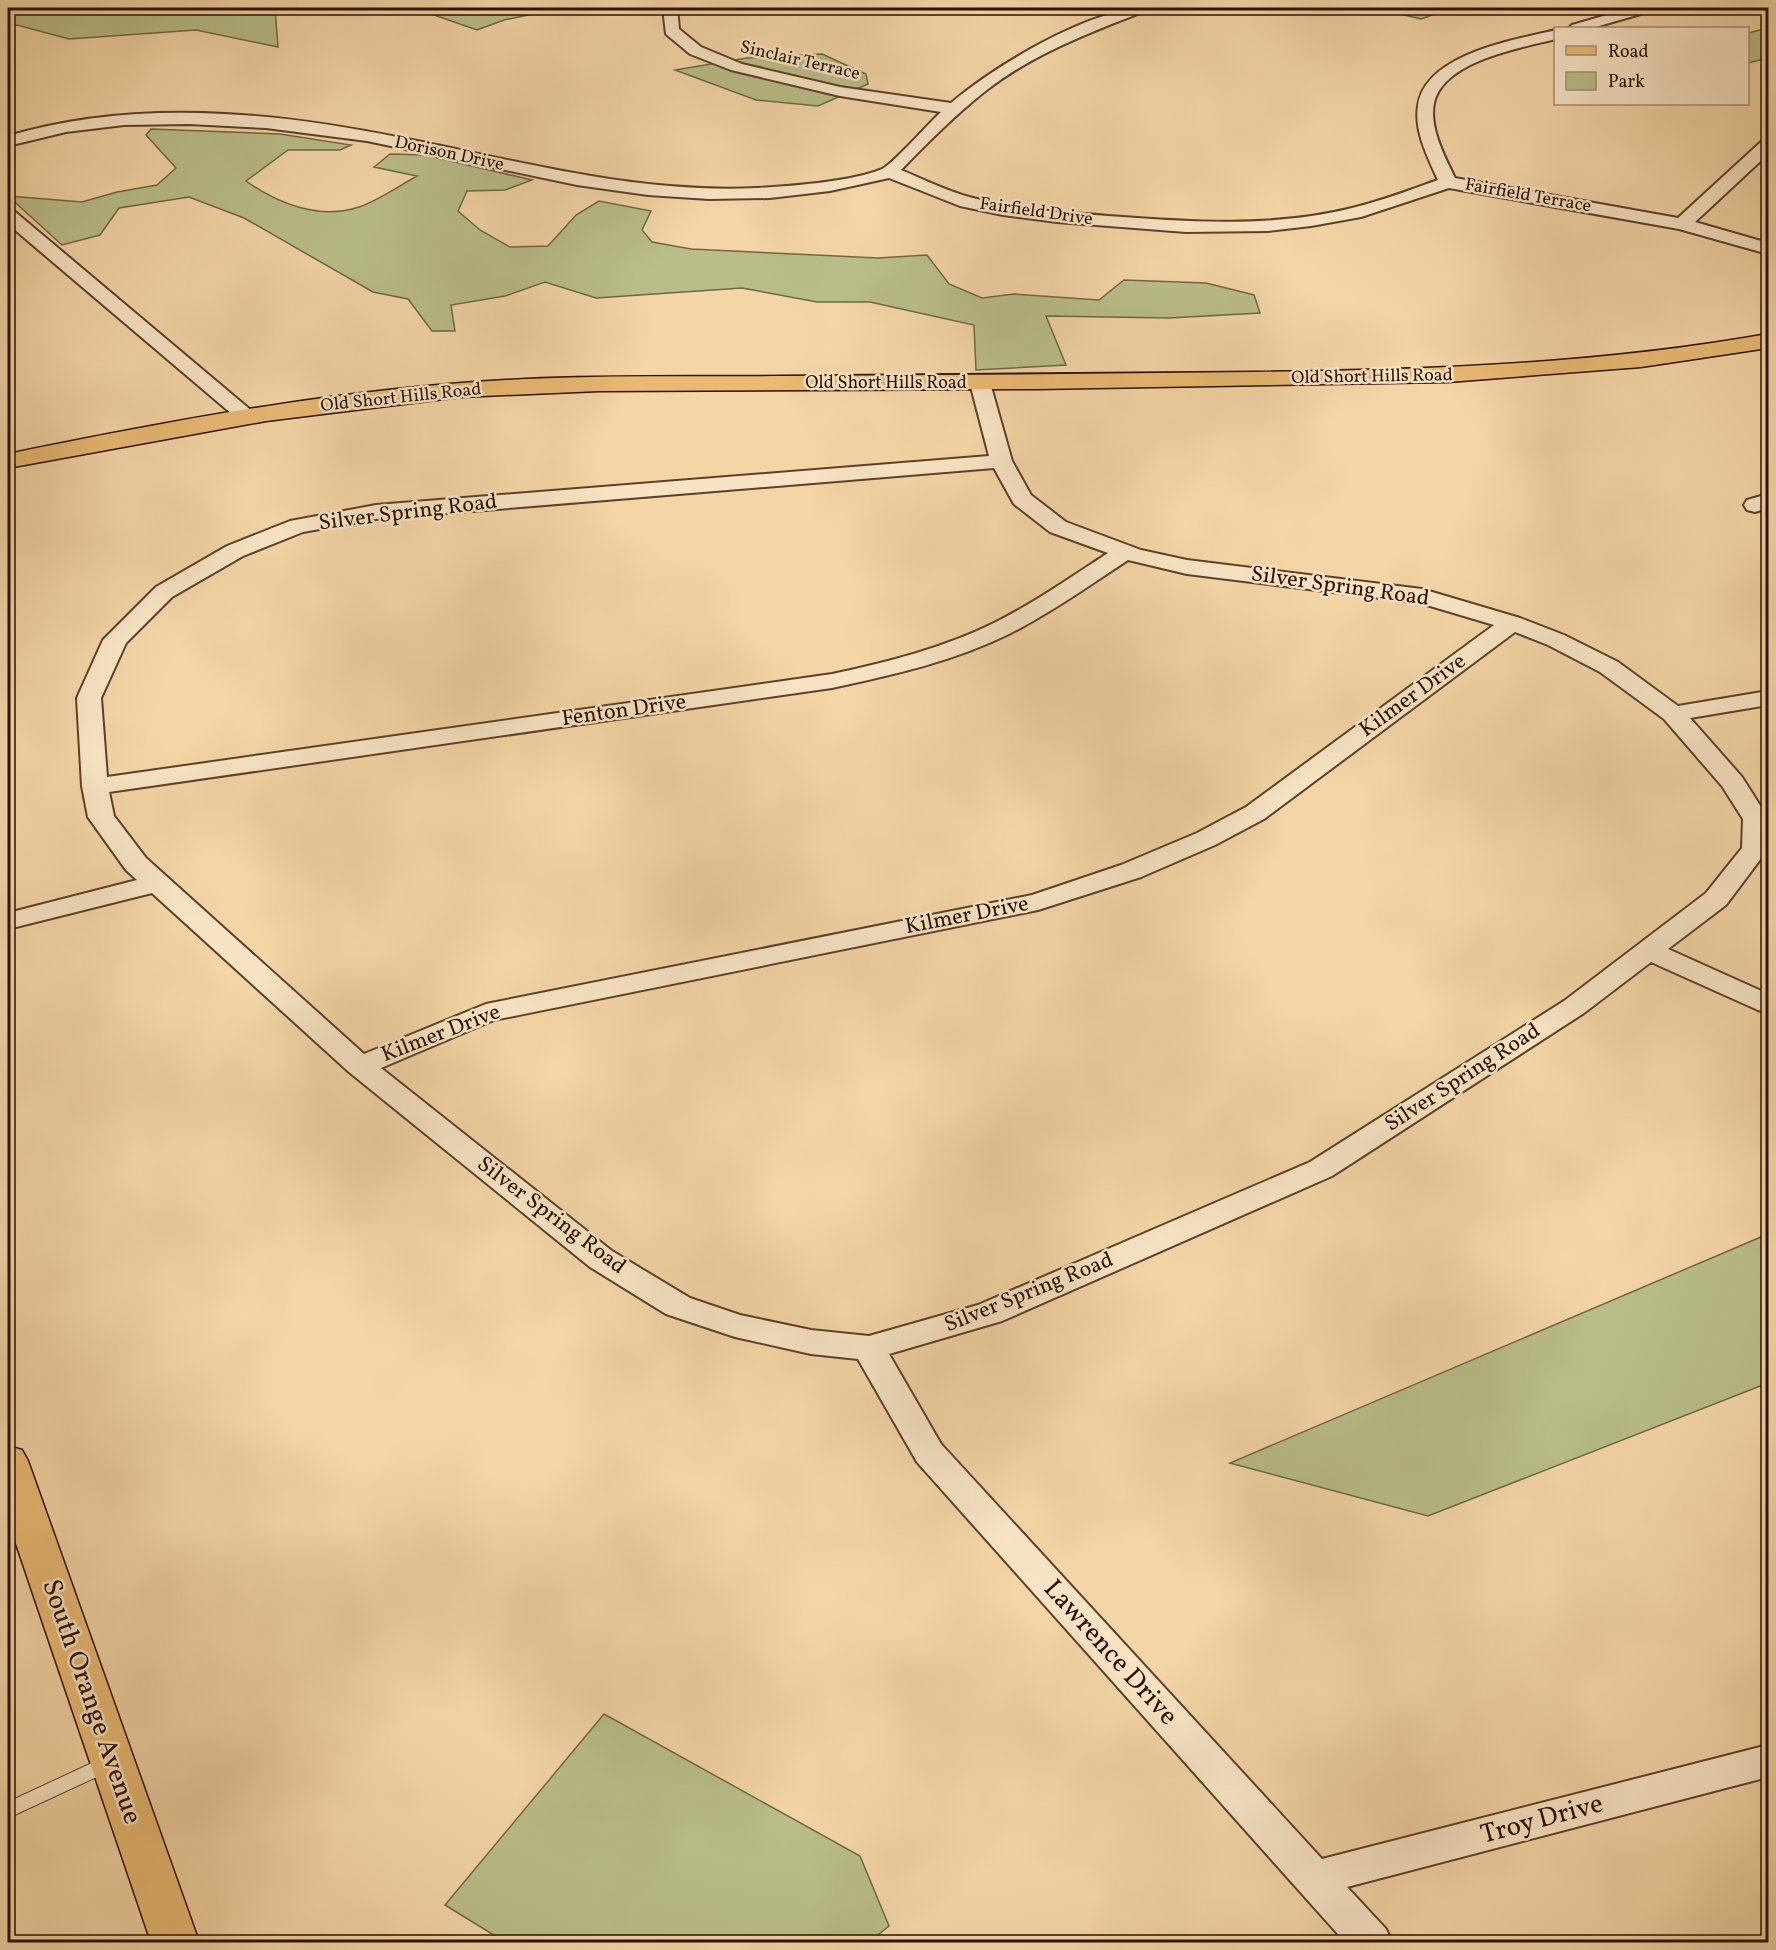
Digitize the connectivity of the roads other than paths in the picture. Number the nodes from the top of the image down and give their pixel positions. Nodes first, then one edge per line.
1 (670, 8) edge
2 (1140, 8) edge
3 (1646, 8) edge
4 (1580, 27) edge
5 (1554, 35) edge
6 (956, 109) junction
7 (8, 141) edge
8 (1768, 145) edge
9 (890, 172) junction
10 (1448, 183) junction
11 (8, 215) edge
12 (1682, 225) junction
13 (1768, 249) edge
14 (1768, 341) edge
15 (980, 383) junction
16 (246, 416) junction
17 (8, 461) edge
18 (1001, 461) junction
19 (1126, 552) junction
20 (1512, 623) junction
21 (1768, 698) edge
22 (1673, 714) junction
23 (95, 786) junction
24 (157, 883) junction
25 (8, 921) edge
26 (1648, 950) junction
27 (1768, 1004) edge
28 (360, 1065) junction
29 (869, 1348) junction
30 (8, 1461) edge
31 (112, 1761) junction
32 (1768, 1761) edge
33 (8, 1810) edge
34 (1315, 1878) junction
35 (175, 1942) edge
36 (1371, 1942) edge

1 - 6 street, Sinclair Terrace
2 - 6 street
3 - 4 street
5 - 10 street, Fairfield Terrace
6 - 9 street
7 - 9 street, Dorison Drive
8 - 12 street
9 - 10 street, Fairfield Drive
10 - 12 street, Fairfield Terrace
11 - 16 street
12 - 13 street, Fairfield Terrace
14 - 15 main road, Old Short Hills Road
15 - 16 main road, Old Short Hills Road
15 - 18 street, Silver Spring Road
16 - 17 main road, Old Short Hills Road
18 - 19 street, Silver Spring Road
18 - 23 street, Silver Spring Road
19 - 20 street, Silver Spring Road
19 - 23 street, Fenton Drive
20 - 22 street, Silver Spring Road
20 - 28 street, Kilmer Drive
21 - 22 street
22 - 26 street, Silver Spring Road
23 - 24 street, Silver Spring Road
24 - 25 street
24 - 28 street, Silver Spring Road
26 - 27 street
26 - 29 street, Silver Spring Road
28 - 29 street, Silver Spring Road
29 - 34 street, Lawrence Drive
30 - 31 main road, South Orange Avenue
31 - 33 lane
31 - 35 main road, South Orange Avenue
32 - 34 street, Troy Drive
34 - 36 street, Lawrence Drive

